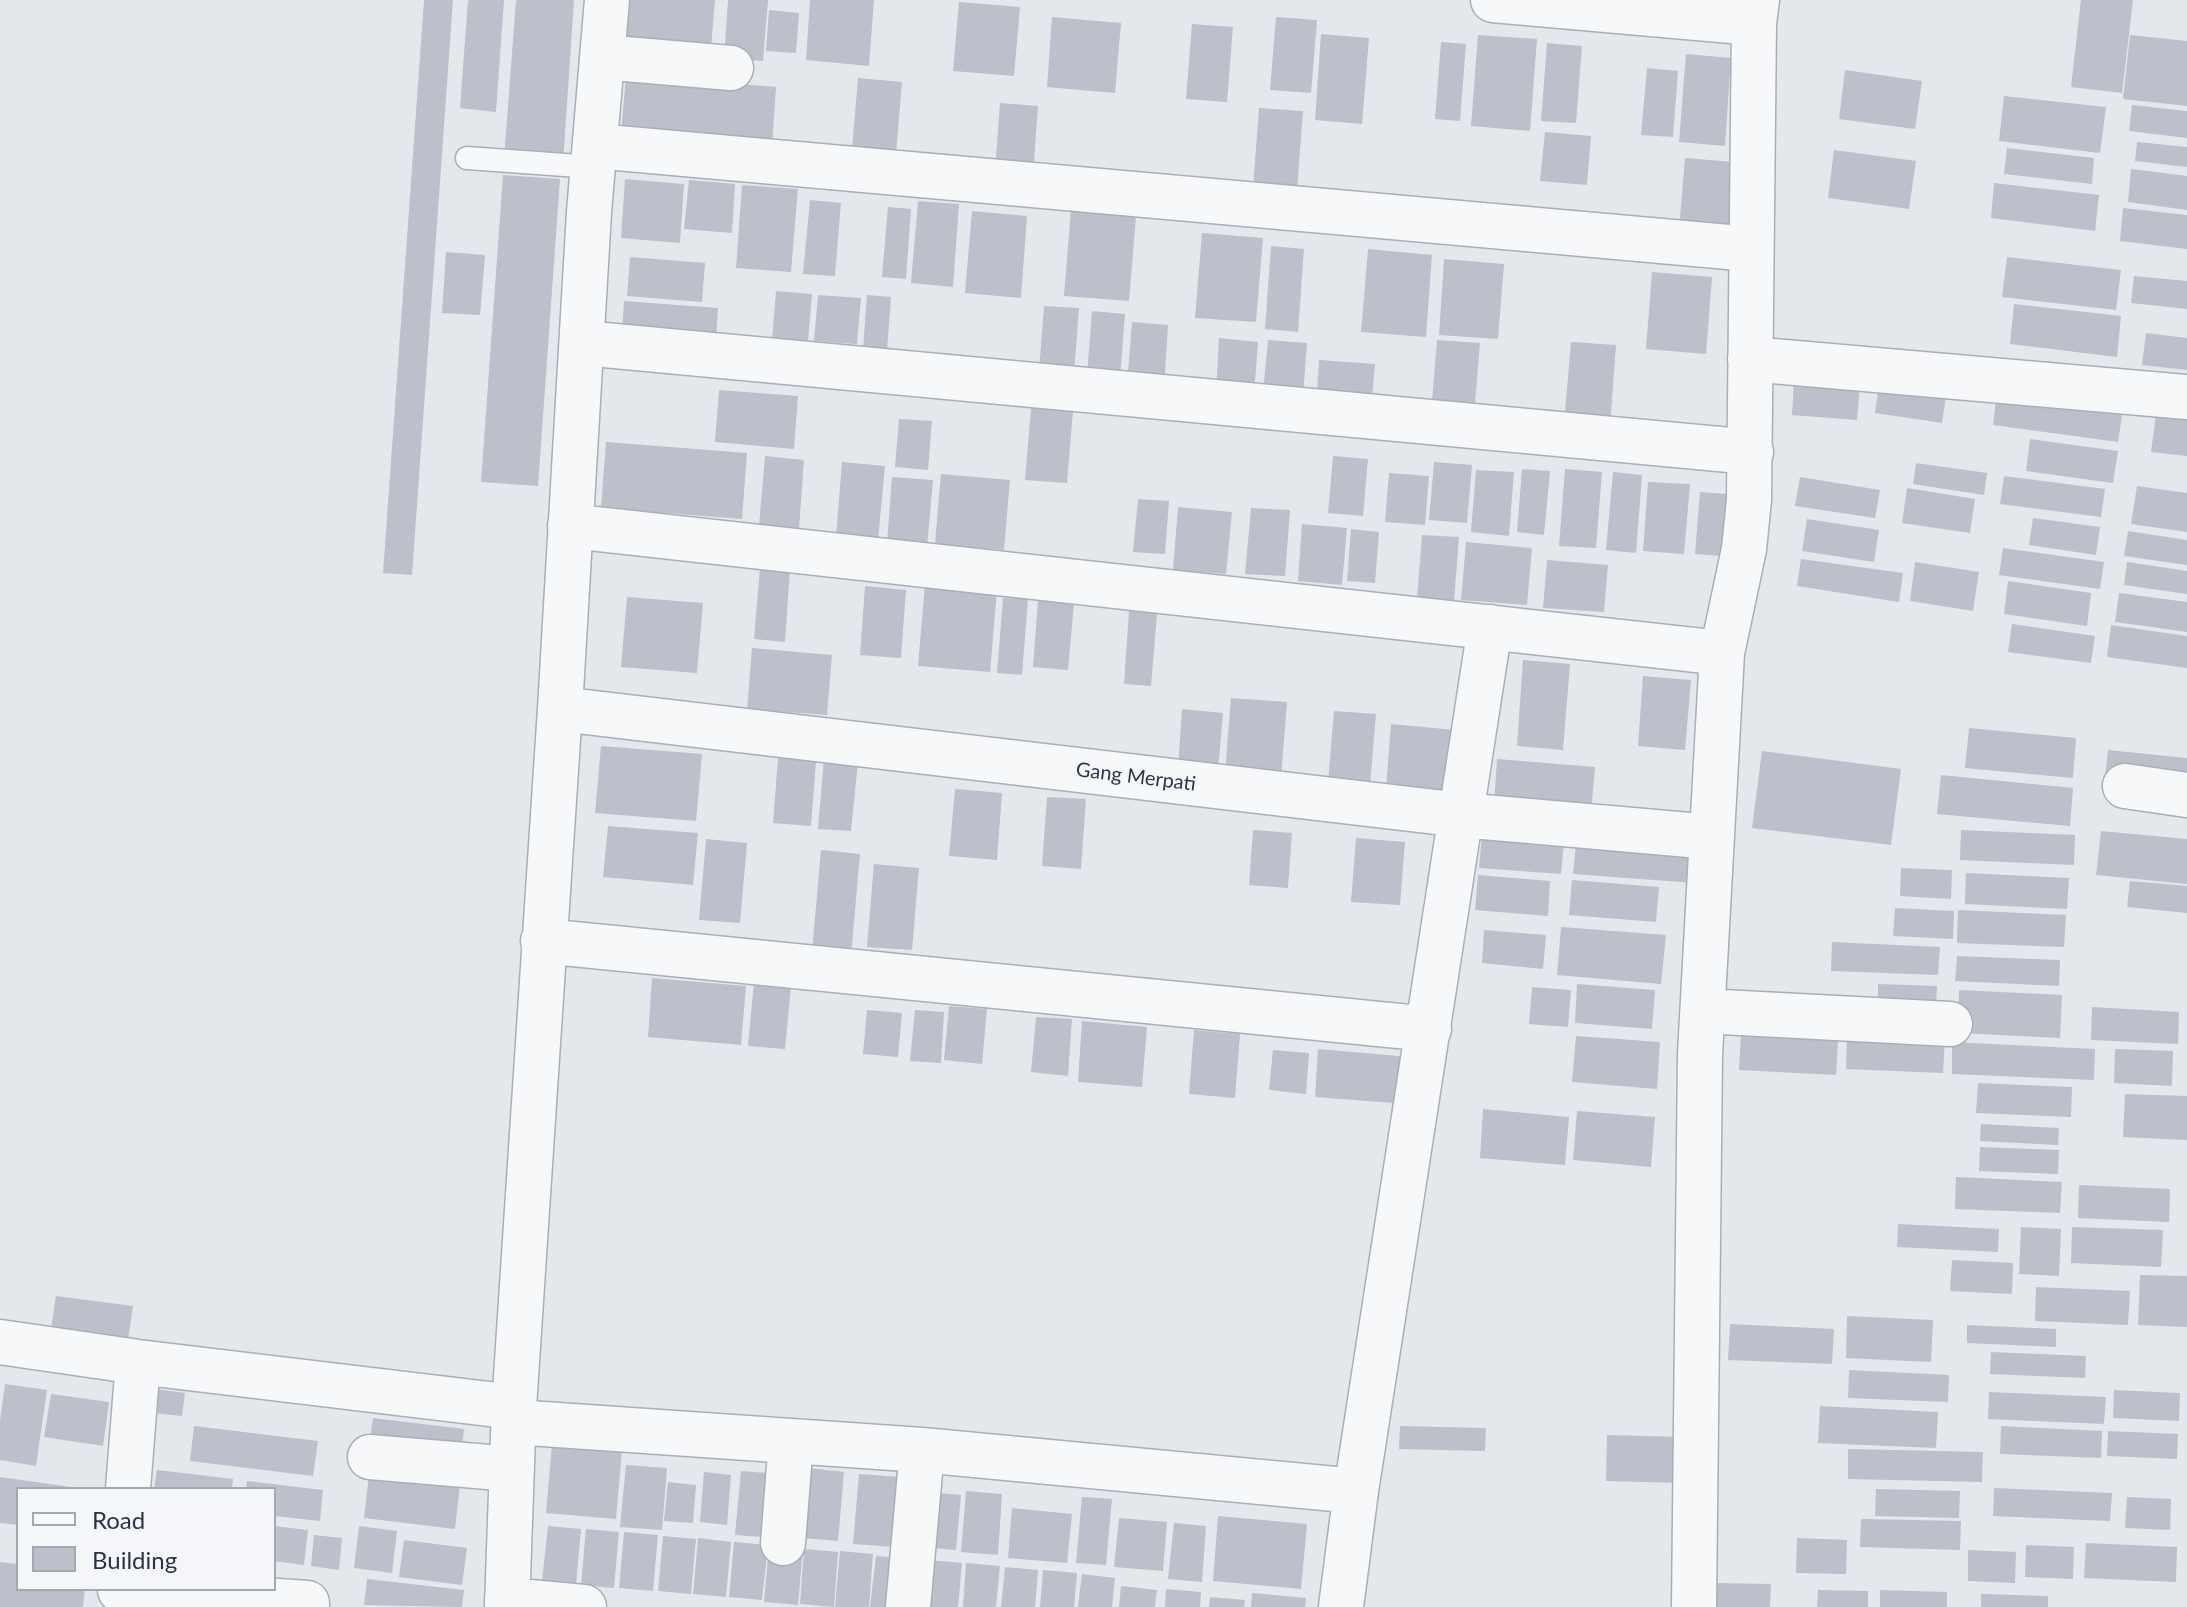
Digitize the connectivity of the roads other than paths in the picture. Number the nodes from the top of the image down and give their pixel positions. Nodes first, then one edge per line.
1 (607, 0) edge
2 (1493, 0) edge
3 (1755, 11) edge
4 (602, 57) junction
5 (731, 68) dead end
6 (594, 156) junction
7 (467, 158) dead end
8 (1751, 249) junction
9 (583, 343) junction
10 (1750, 359) junction
11 (2187, 397) edge
12 (1751, 452) junction
13 (570, 526) junction
14 (1490, 627) junction
15 (1722, 653) junction
16 (560, 709) junction
17 (2125, 786) dead end
18 (2187, 795) edge
19 (1461, 815) junction
20 (1712, 837) junction
21 (543, 941) junction
22 (1703, 1011) junction
23 (1950, 1024) dead end
24 (1429, 1029) junction
25 (0, 1342) edge
26 (138, 1362) junction
27 (514, 1414) junction
28 (791, 1441) junction
29 (922, 1450) junction
30 (370, 1457) dead end
31 (512, 1469) junction
32 (128, 1487) edge
33 (1356, 1491) junction
34 (783, 1543) dead end
35 (134, 1591) edge
36 (307, 1603) dead end
37 (507, 1603) edge
38 (584, 1607) edge
39 (908, 1607) edge
40 (1341, 1607) edge
41 (1694, 1607) edge

1 - 4 street
2 - 3 street
3 - 8 street
4 - 5 street
4 - 6 street
6 - 7 lane
6 - 8 street
6 - 9 street
8 - 10 street
9 - 12 street
9 - 13 street
10 - 11 street
10 - 12 street
12 - 15 street
13 - 14 street
13 - 16 street
14 - 15 street
14 - 19 street
15 - 20 street
16 - 19 street, Gang Merpati
16 - 21 street
17 - 18 street
19 - 20 street, Gang Merpati
19 - 24 street
20 - 22 street
21 - 24 street
21 - 27 street
22 - 23 street
22 - 41 street
24 - 33 street
25 - 26 street
26 - 27 street
26 - 32 street
27 - 28 street
27 - 31 street
28 - 29 street
28 - 34 street
29 - 33 street
29 - 39 street
30 - 31 street
31 - 37 street
33 - 40 street
35 - 36 street
37 - 38 street

